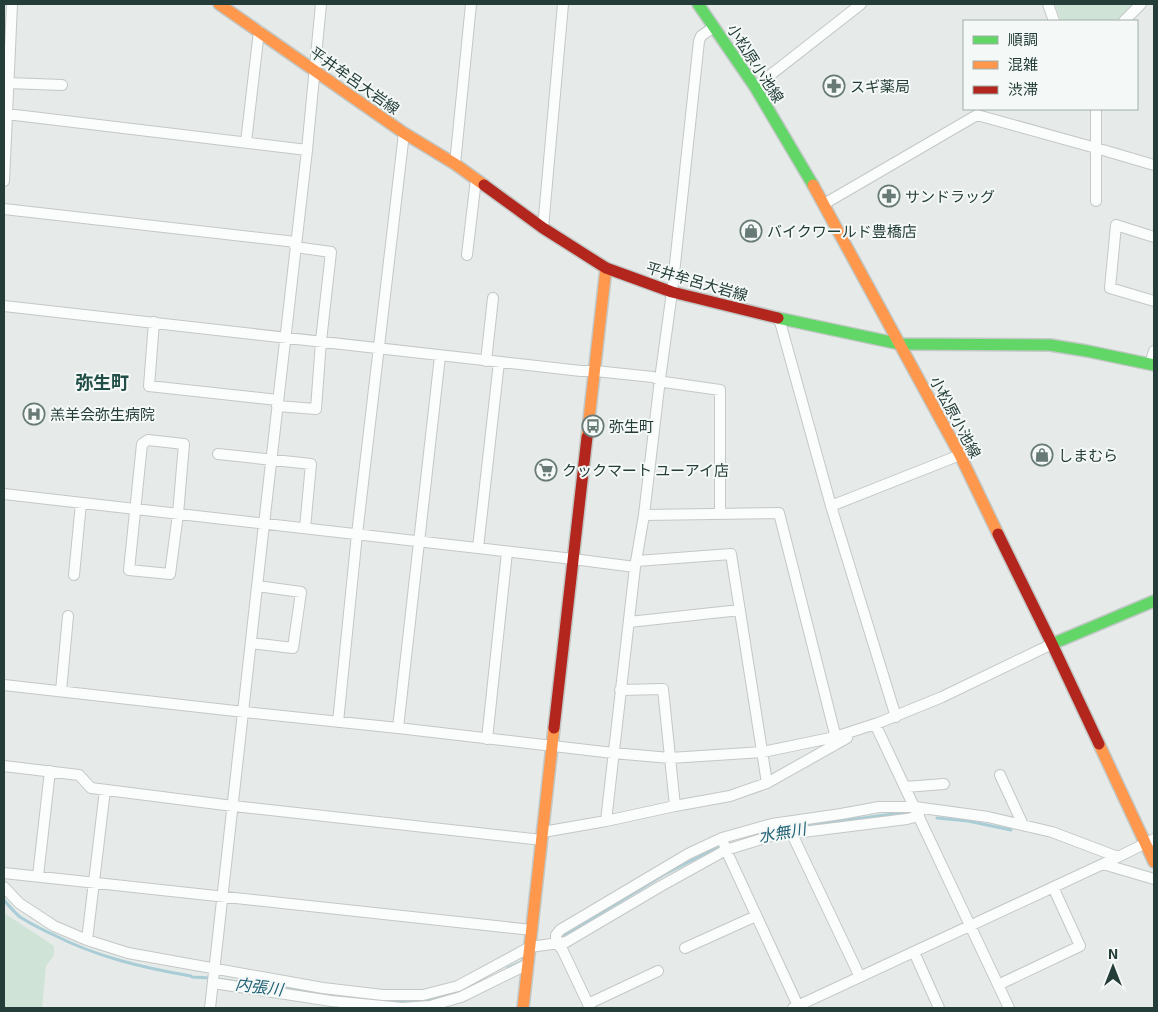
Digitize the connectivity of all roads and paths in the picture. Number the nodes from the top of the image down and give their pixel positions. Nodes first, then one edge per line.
1 (12, 4) edge
2 (220, 4) edge
3 (321, 4) edge
4 (471, 4) edge
5 (562, 4) edge
6 (698, 4) edge
7 (861, 4) edge
8 (1048, 4) edge
9 (1141, 4) edge
10 (1054, 20) edge
11 (1125, 20) edge
12 (714, 27) junction
13 (258, 31) junction
14 (315, 70) junction
15 (8, 83) junction
16 (62, 85) dead end
17 (755, 87) junction
18 (1096, 110) edge
19 (7, 114) junction
20 (404, 133) junction
21 (246, 142) junction
22 (1096, 148) junction
23 (307, 150) junction
24 (455, 164) junction
25 (1154, 165) edge
26 (476, 179) junction
27 (4, 181) edge
28 (1096, 200) dead end
29 (824, 204) junction
30 (4, 209) edge
31 (543, 228) junction
32 (1154, 237) edge
33 (296, 245) junction
34 (467, 255) dead end
35 (606, 268) junction
36 (672, 292) junction
37 (493, 298) dead end
38 (1154, 301) edge
39 (4, 306) edge
40 (779, 318) junction
41 (154, 322) junction
42 (285, 337) junction
43 (321, 341) junction
44 (900, 344) junction
45 (380, 348) junction
46 (1154, 351) edge
47 (440, 356) junction
48 (486, 361) junction
49 (499, 362) junction
50 (1152, 364) edge
51 (594, 371) junction
52 (660, 380) junction
53 (277, 403) junction
54 (218, 454) dead end
55 (960, 455) junction
56 (271, 460) junction
57 (4, 494) edge
58 (82, 503) junction
59 (831, 506) junction
60 (135, 509) junction
61 (178, 514) junction
62 (720, 514) junction
63 (644, 516) junction
64 (264, 524) junction
65 (305, 528) junction
66 (358, 534) junction
67 (419, 541) junction
68 (478, 548) junction
69 (508, 552) junction
70 (573, 559) junction
71 (636, 564) junction
72 (74, 575) dead end
73 (257, 586) junction
74 (1154, 601) edge
75 (740, 610) junction
76 (68, 616) dead end
77 (629, 622) junction
78 (251, 643) junction
79 (1052, 644) junction
80 (4, 685) edge
81 (620, 690) junction
82 (61, 691) junction
83 (244, 712) junction
84 (896, 717) junction
85 (338, 722) junction
86 (875, 724) junction
87 (398, 728) junction
88 (487, 738) junction
89 (836, 740) junction
90 (552, 746) junction
91 (762, 752) junction
92 (613, 753) junction
93 (670, 758) junction
94 (4, 766) edge
95 (50, 772) junction
96 (1000, 775) dead end
97 (768, 783) junction
98 (944, 784) dead end
99 (905, 787) junction
100 (105, 790) junction
101 (233, 806) junction
102 (675, 806) junction
103 (917, 812) junction
104 (606, 821) junction
105 (791, 822) junction
106 (1023, 825) junction
107 (792, 834) junction
108 (542, 836) junction
109 (722, 838) junction
110 (1150, 841) edge
111 (726, 850) junction
112 (1118, 857) junction
113 (1154, 862) edge
114 (1103, 864) junction
115 (4, 873) edge
116 (38, 876) junction
117 (1154, 879) edge
118 (94, 882) junction
119 (4, 887) edge
120 (1053, 887) junction
121 (222, 896) junction
122 (756, 916) junction
123 (970, 926) junction
124 (532, 930) junction
125 (88, 940) junction
126 (556, 943) junction
127 (530, 947) junction
128 (685, 948) dead end
129 (914, 952) junction
130 (528, 964) junction
131 (658, 971) dead end
132 (214, 976) junction
133 (860, 977) junction
134 (998, 985) junction
135 (589, 1006) edge
136 (210, 1008) edge
137 (523, 1008) edge
138 (797, 1008) edge
139 (939, 1008) edge
140 (1009, 1008) edge

1 - 15 street
2 - 13 main road, 平井牟呂大岩線
3 - 14 street
4 - 24 street
5 - 31 street
6 - 12 main road, 小松原小池線
7 - 17 street
8 - 10 street
9 - 11 street
12 - 17 main road, 小松原小池線
12 - 36 street
13 - 14 main road, 平井牟呂大岩線
13 - 21 street
14 - 20 main road, 平井牟呂大岩線
14 - 23 street
15 - 16 street
15 - 19 street
17 - 29 main road, 小松原小池線
18 - 22 street
19 - 21 street
19 - 27 street
20 - 24 main road, 平井牟呂大岩線
20 - 45 street
21 - 23 street
22 - 25 street
22 - 28 street
22 - 29 street
23 - 33 street
24 - 26 main road, 平井牟呂大岩線
26 - 31 main road, 平井牟呂大岩線
26 - 34 street
29 - 44 main road, 小松原小池線
30 - 33 street
31 - 35 main road, 平井牟呂大岩線
32 - 38 street
33 - 42 street
33 - 43 street
35 - 36 main road, 平井牟呂大岩線
35 - 51 main road
36 - 40 main road, 平井牟呂大岩線
36 - 52 street
37 - 48 street
39 - 41 street
40 - 44 main road, 平井牟呂大岩線
40 - 59 street
41 - 42 street
41 - 53 street
42 - 43 street
42 - 53 street
43 - 45 street
43 - 53 street
44 - 50 main road, 平井牟呂大岩線
44 - 55 main road, 小松原小池線
45 - 47 street
45 - 66 street
46 - 50 street
47 - 48 street
47 - 67 street
48 - 49 street
49 - 51 street
49 - 68 street
51 - 52 street
51 - 70 main road
52 - 62 street
52 - 63 street
53 - 56 street
54 - 56 street
55 - 59 street
55 - 79 main road, 小松原小池線
56 - 64 street
56 - 65 street
57 - 58 street
58 - 60 street
58 - 72 street
59 - 84 street
60 - 61 street
60 - 61 street
60 - 61 street
61 - 64 street
62 - 63 street
62 - 89 street
63 - 71 street
64 - 65 street
64 - 73 street
65 - 66 street
66 - 67 street
66 - 85 street
67 - 68 street
67 - 87 street
68 - 69 street
69 - 70 street
69 - 88 street
70 - 71 street
70 - 90 main road
71 - 75 street
71 - 77 street
73 - 78 street
73 - 78 street
74 - 79 main road
75 - 77 street
75 - 91 street
76 - 82 street
77 - 81 street
78 - 83 street
79 - 84 street
79 - 110 main road, 小松原小池線
80 - 82 street
81 - 92 street
81 - 93 street
82 - 83 street
83 - 85 street
83 - 101 street
84 - 86 street
85 - 87 street
86 - 89 street
86 - 99 street
87 - 88 street
88 - 90 street
89 - 91 street
89 - 97 street
90 - 92 street
90 - 108 main road
91 - 93 street
91 - 97 street
92 - 93 street
92 - 104 street
93 - 102 street
94 - 95 street
95 - 100 street
95 - 116 street
96 - 106 street
97 - 102 street
98 - 99 street
99 - 103 street
100 - 101 street
100 - 118 street
101 - 108 street
101 - 121 street
102 - 104 street
103 - 105 street
103 - 106 street
103 - 107 street
103 - 123 street
104 - 108 street
105 - 107 street
105 - 109 street
106 - 112 street
107 - 111 street
107 - 133 street
108 - 124 main road
109 - 111 street
109 - 126 street
110 - 112 street
110 - 113 main road, 小松原小池線
111 - 122 street
111 - 126 street
112 - 114 street
114 - 117 street
114 - 120 street
115 - 116 street
116 - 118 street
118 - 121 street
118 - 125 street
119 - 125 street
120 - 123 street
120 - 134 street
121 - 124 street
121 - 132 street
122 - 128 street
122 - 138 street
123 - 129 street
123 - 134 street
124 - 127 main road
125 - 132 street
126 - 127 street
126 - 135 street
127 - 130 main road
127 - 132 street
129 - 133 street
129 - 139 street
130 - 132 street
130 - 137 main road
131 - 135 street
132 - 136 street
133 - 138 street
134 - 140 street

